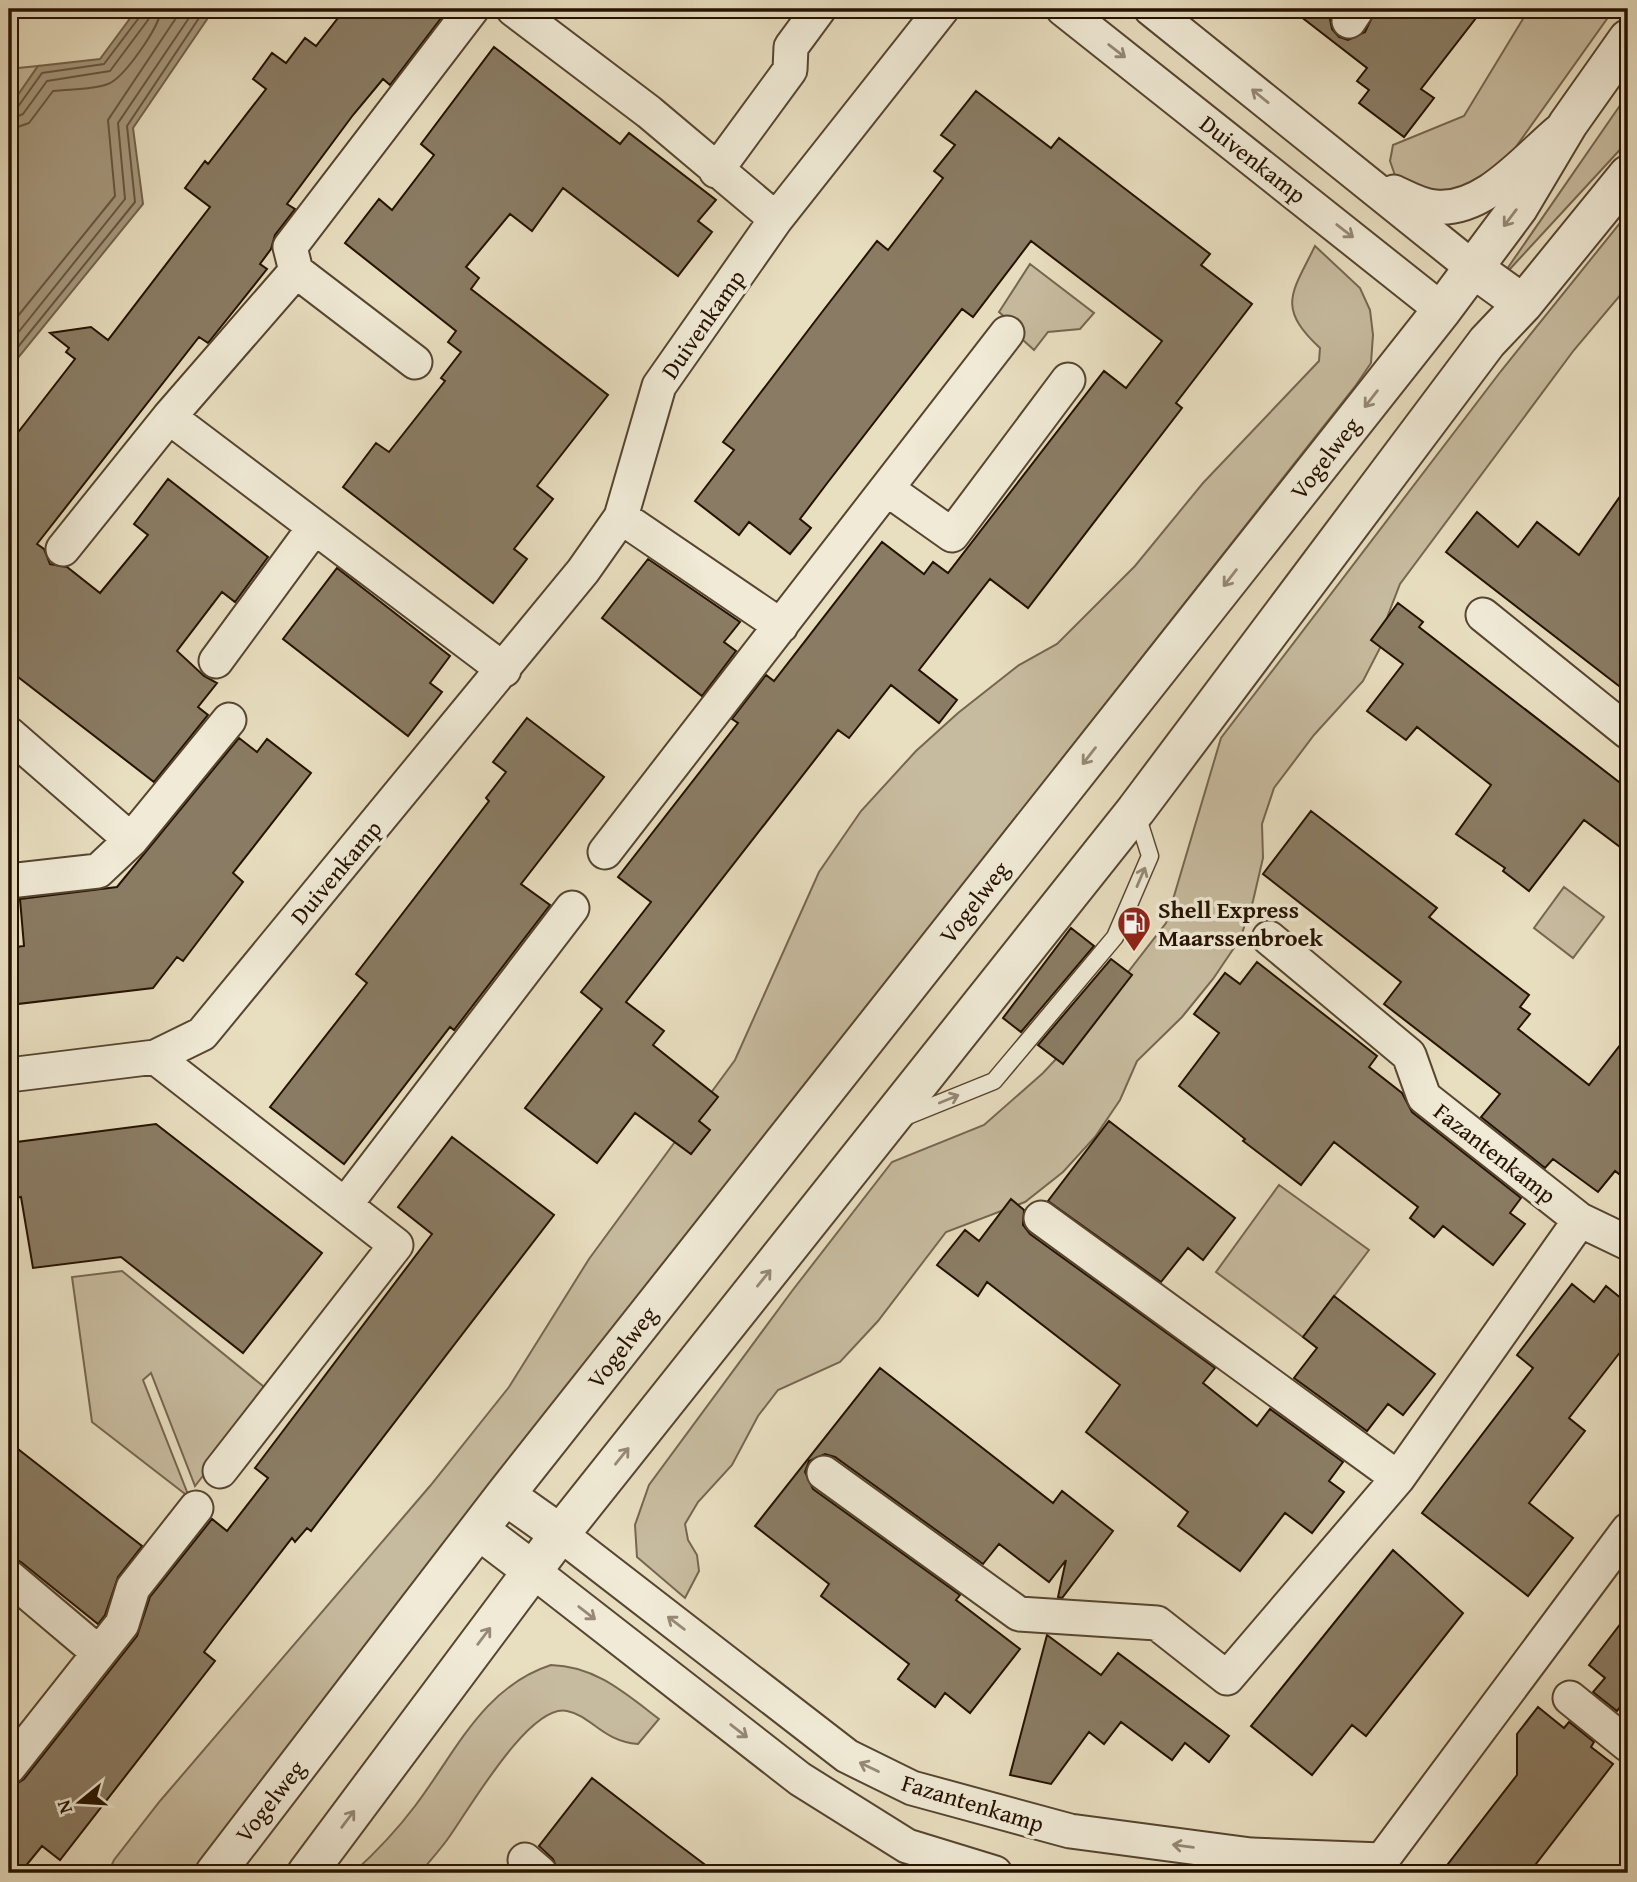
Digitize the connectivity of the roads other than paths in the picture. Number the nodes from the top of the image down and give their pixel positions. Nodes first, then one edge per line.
1 (472, 9) edge
2 (513, 9) edge
3 (819, 9) edge
4 (942, 9) edge
5 (1063, 9) edge
6 (1151, 9) edge
7 (1628, 39) edge
8 (1568, 124) junction
9 (716, 171) junction
10 (1628, 175) edge
11 (1363, 178) junction
12 (776, 219) junction
13 (1473, 268) junction
14 (296, 271) junction
15 (1523, 304) junction
16 (1442, 310) junction
17 (1007, 333) dead end
18 (1487, 342) junction
19 (415, 362) dead end
20 (1068, 380) dead end
21 (169, 417) junction
22 (887, 489) junction
23 (621, 517) junction
24 (313, 529) junction
25 (63, 549) dead end
26 (1483, 615) dead end
27 (781, 626) junction
28 (216, 661) dead end
29 (504, 670) junction
30 (229, 720) dead end
31 (1628, 732) edge
32 (9, 734) edge
33 (1136, 810) junction
34 (131, 840) junction
35 (605, 852) dead end
36 (9, 881) edge
37 (572, 908) dead end
38 (1269, 938) dead end
39 (155, 1057) junction
40 (9, 1075) edge
41 (886, 1124) junction
42 (345, 1205) junction
43 (1041, 1218) dead end
44 (1580, 1220) junction
45 (1628, 1243) edge
46 (220, 1471) dead end
47 (824, 1473) dead end
48 (1398, 1478) junction
49 (505, 1495) junction
50 (196, 1508) dead end
51 (479, 1530) junction
52 (1628, 1530) edge
53 (560, 1534) junction
54 (533, 1571) junction
55 (9, 1577) edge
56 (99, 1653) junction
57 (1570, 1698) dead end
58 (1628, 1745) edge
59 (9, 1767) edge
60 (1380, 1867) edge
61 (215, 1873) edge
62 (307, 1873) edge
63 (995, 1873) edge

1 - 14 street
2 - 9 street
3 - 9 street
4 - 12 street, Duivenkamp
5 -> 16 street, Duivenkamp
11 -> 6 street
7 - 8 street, Vogelweg
8 - 11 street
8 -> 13 street, Vogelweg
9 - 12 street
10 - 15 street
11 - 13 street
12 - 23 street, Duivenkamp
13 - 15 street
13 - 16 street, Vogelweg
14 - 19 street
14 - 21 street
15 - 18 street
16 - 18 street
16 -> 49 street, Vogelweg
17 - 22 street
18 - 33 street
20 - 22 street
21 - 24 street
21 - 25 street
22 - 27 street
23 - 27 street
23 - 29 street, Duivenkamp
24 - 28 street
24 - 29 street
26 - 31 street
27 - 35 street
29 - 39 street, Duivenkamp
30 - 34 street
32 - 34 street
33 - 41 street
41 -> 33 lane
34 - 36 street
37 - 42 street
38 - 44 street, Fazantenkamp
39 - 40 street, Duivenkamp
39 - 42 street
53 -> 41 street
42 - 46 street
43 - 48 street
44 - 45 street, Fazantenkamp
44 - 48 street, Fazantenkamp
47 - 48 street, Fazantenkamp
49 - 51 street, Vogelweg
49 - 53 street
50 - 56 street
51 - 54 street
51 - 61 street, Vogelweg
52 - 60 street, Fazantenkamp
53 - 54 street
60 -> 53 street, Fazantenkamp
62 -> 54 street
54 -> 63 street
55 - 56 street
56 - 59 street
57 - 58 street

